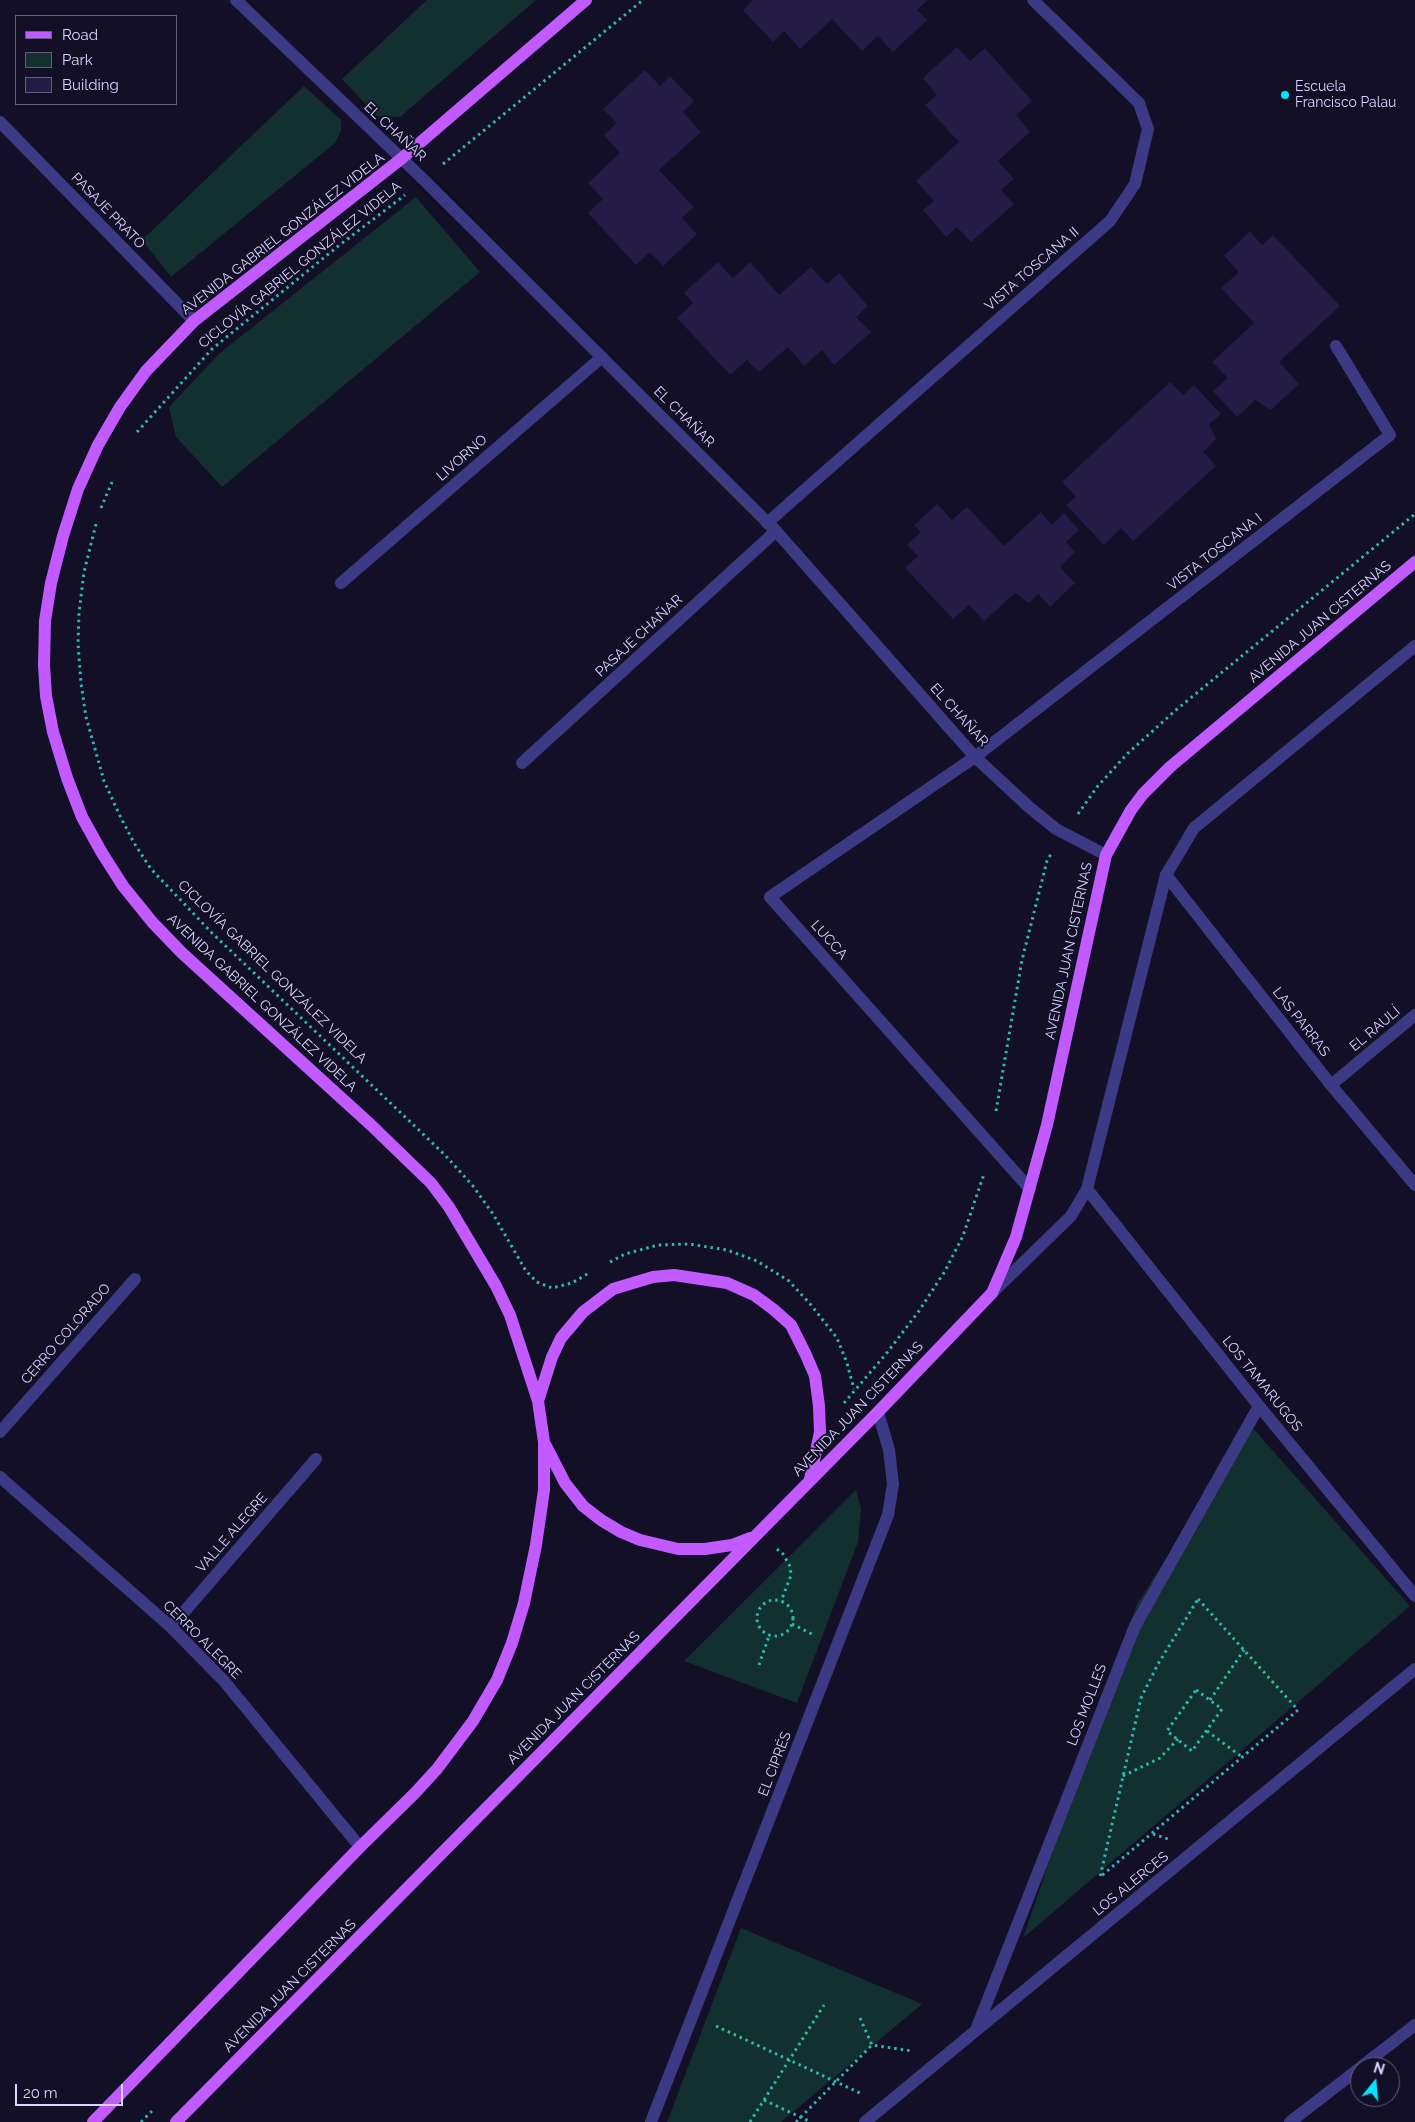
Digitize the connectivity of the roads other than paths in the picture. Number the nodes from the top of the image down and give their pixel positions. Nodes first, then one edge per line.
1 (236, 0) edge
2 (586, 0) edge
3 (1033, 0) edge
4 (0, 122) edge
5 (401, 159) junction
6 (194, 321) junction
7 (1336, 346) dead end
8 (602, 357) junction
9 (771, 527) junction
10 (1415, 562) edge
11 (341, 583) dead end
12 (1415, 646) edge
13 (975, 757) junction
14 (522, 763) dead end
15 (1106, 856) junction
16 (1166, 875) junction
17 (1415, 1015) edge
18 (1331, 1085) junction
19 (1415, 1185) edge
20 (1087, 1188) junction
21 (1030, 1189) junction
22 (135, 1279) dead end
23 (992, 1293) junction
24 (538, 1401) junction
25 (1259, 1406) junction
26 (878, 1412) junction
27 (0, 1432) edge
28 (544, 1442) junction
29 (316, 1459) dead end
30 (0, 1477) edge
31 (810, 1479) junction
32 (755, 1536) junction
33 (1415, 1596) edge
34 (171, 1627) junction
35 (1415, 1669) edge
36 (360, 1847) junction
37 (1415, 2025) edge
38 (976, 2031) junction
39 (1373, 2057) edge
40 (1350, 2075) edge
41 (93, 2122) edge
42 (176, 2122) edge
43 (652, 2122) edge
44 (865, 2122) edge
45 (1290, 2122) edge

1 - 5 street, EL CHAÑAR
2 - 5 main road, AVENIDA GABRIEL GONZÁLEZ VIDELA
3 - 9 street, VISTA TOSCANA II
4 - 6 street, PASAJE PRATO
5 - 6 main road, AVENIDA GABRIEL GONZÁLEZ VIDELA
5 - 8 street, EL CHAÑAR
6 - 24 main road, AVENIDA GABRIEL GONZÁLEZ VIDELA
7 - 13 street, VISTA TOSCANA I
8 - 9 street, EL CHAÑAR
8 - 11 street, LIVORNO
9 - 13 street, EL CHAÑAR
9 - 14 street, PASAJE CHAÑAR
10 - 15 main road, AVENIDA JUAN CISTERNAS
12 - 16 street, AVENIDA JUAN CISTERNAS
13 - 15 street, EL CHAÑAR
13 - 21 street, LUCCA
15 - 21 main road, AVENIDA JUAN CISTERNAS
16 - 18 street, LAS PARRAS
16 - 20 street, AVENIDA JUAN CISTERNAS
17 - 18 street, EL RAULÍ
18 - 19 street, LAS PARRAS
20 - 23 street, AVENIDA JUAN CISTERNAS
20 - 25 street, LOS TAMARUGOS
21 - 23 main road, AVENIDA JUAN CISTERNAS
22 - 27 street, CERRO COLORADO
23 - 26 main road, AVENIDA JUAN CISTERNAS
24 - 28 main road, AVENIDA GABRIEL GONZÁLEZ VIDELA
24 - 31 main road
25 - 33 street, LOS TAMARUGOS
25 - 38 street, LOS MOLLES
26 - 31 main road, AVENIDA JUAN CISTERNAS
26 - 43 street, EL CIPRÉS
28 - 32 main road
28 - 36 main road
29 - 34 street, VALLE ALEGRE
30 - 34 street, CERRO ALEGRE
31 - 32 main road, AVENIDA JUAN CISTERNAS
32 - 42 main road, AVENIDA JUAN CISTERNAS
34 - 36 street, CERRO ALEGRE
35 - 38 street, LOS ALERCES
36 - 41 main road
37 - 39 street
38 - 44 street, LOS ALERCES
40 - 45 street

